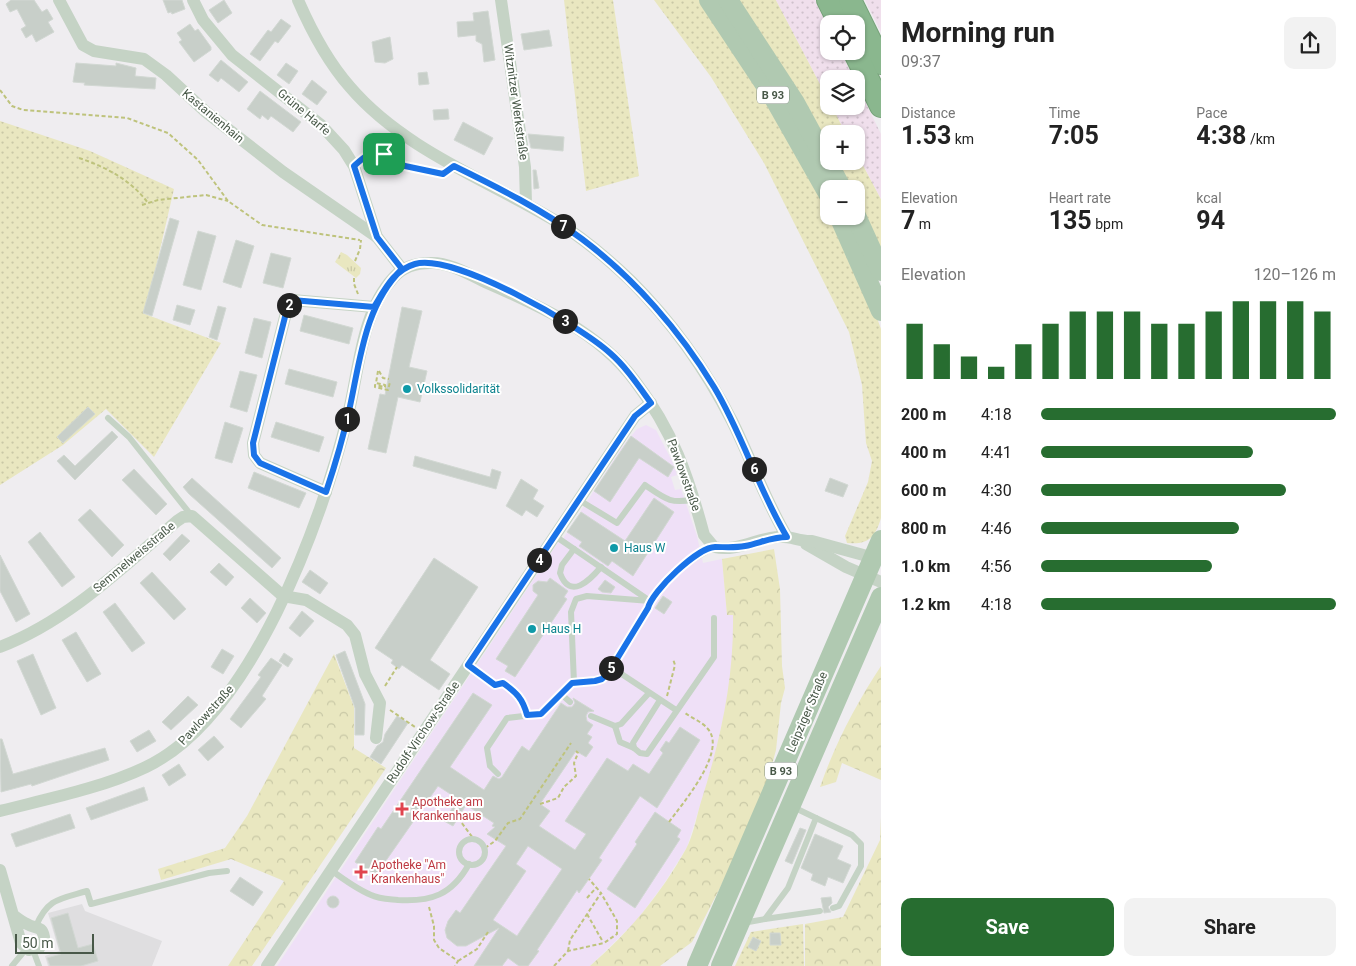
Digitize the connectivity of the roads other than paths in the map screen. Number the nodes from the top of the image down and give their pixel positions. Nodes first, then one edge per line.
1 (59, 0) edge
2 (193, 0) edge
3 (298, 0) edge
4 (501, 0) edge
5 (709, 0) edge
6 (728, 0) edge
7 (828, 0) edge
8 (850, 0) edge
9 (836, 15) edge
10 (858, 60) edge
11 (881, 63) edge
12 (881, 106) edge
13 (820, 180) edge
14 (837, 180) edge
15 (526, 204) junction
16 (843, 225) edge
17 (860, 225) edge
18 (377, 237) junction
19 (402, 269) junction
20 (881, 271) edge
21 (368, 306) junction
22 (881, 311) edge
23 (651, 403) junction
24 (108, 418) dead end
25 (326, 492) junction
26 (694, 499) junction
27 (579, 500) junction
28 (192, 516) junction
29 (555, 536) junction
30 (787, 537) junction
31 (805, 542) junction
32 (714, 547) junction
33 (574, 549) junction
34 (877, 563) edge
35 (600, 566) junction
36 (283, 596) junction
37 (881, 597) edge
38 (650, 601) junction
39 (714, 618) dead end
40 (0, 647) edge
41 (609, 672) junction
42 (574, 683) junction
43 (649, 693) junction
44 (561, 694) junction
45 (662, 701) junction
46 (570, 702) dead end
47 (677, 709) junction
48 (590, 716) dead end
49 (615, 726) junction
50 (376, 738) dead end
51 (634, 748) junction
52 (498, 774) dead end
53 (790, 806) junction
54 (0, 812) edge
55 (816, 818) junction
56 (469, 864) junction
57 (0, 870) edge
58 (331, 870) junction
59 (227, 871) dead end
60 (833, 908) dead end
61 (820, 911) dead end
62 (13, 914) junction
63 (765, 919) junction
64 (739, 923) junction
65 (36, 926) junction
66 (30, 949) junction
67 (12, 966) edge
68 (39, 966) edge
69 (267, 966) edge
70 (698, 966) edge
71 (721, 966) edge

1 - 18 street, Kastanienhain
2 - 18 street, Grüne Harfe
3 - 15 street
4 - 15 street, Witznitzer Werkstraße
5 - 13 main road, B 93
6 - 14 main road, B 93
7 - 9 highway
8 - 11 highway
10 - 12 highway
15 - 30 street
16 - 22 main road
17 - 20 main road
18 - 19 street, Grüne Harfe
19 - 21 street, Pawlowstraße
19 - 23 street, Pawlowstraße
21 - 25 street, Pawlowstraße
21 - 25 street
23 - 26 street, Pawlowstraße
23 - 27 street, Rudolf-Virchow-Straße
24 - 28 lane
25 - 36 street, Pawlowstraße
26 - 27 lane
26 - 32 street, Pawlowstraße
27 - 29 street, Rudolf-Virchow-Straße
28 - 36 street
28 - 40 street, Semmelweisstraße
29 - 33 lane
29 - 58 street, Rudolf-Virchow-Straße
30 - 31 street
30 - 32 street
31 - 34 street
31 - 34 street
32 - 38 lane
33 - 35 lane
33 - 35 lane
34 - 70 main road, Leipziger Straße / B 93
35 - 38 lane
36 - 50 street
36 - 54 street, Pawlowstraße
37 - 53 main road, Leipziger Straße / B 93
38 - 41 lane
38 - 42 lane
39 - 47 lane
41 - 42 lane
41 - 43 lane
42 - 44 lane
43 - 45 lane
43 - 49 lane
44 - 46 lane
44 - 52 lane
45 - 47 lane
45 - 51 lane
47 - 51 lane
48 - 49 lane
49 - 51 lane
53 - 55 lane
53 - 64 main road, Leipziger Straße / B 93
55 - 60 lane
55 - 63 lane
56 - 56 lane
56 - 58 lane
57 - 62 street
58 - 69 street, Rudolf-Virchow-Straße
59 - 65 lane
61 - 63 lane
62 - 65 street
62 - 66 street
63 - 64 lane
64 - 71 main road, Leipziger Straße / B 93
65 - 66 street
66 - 67 lane
66 - 68 lane

